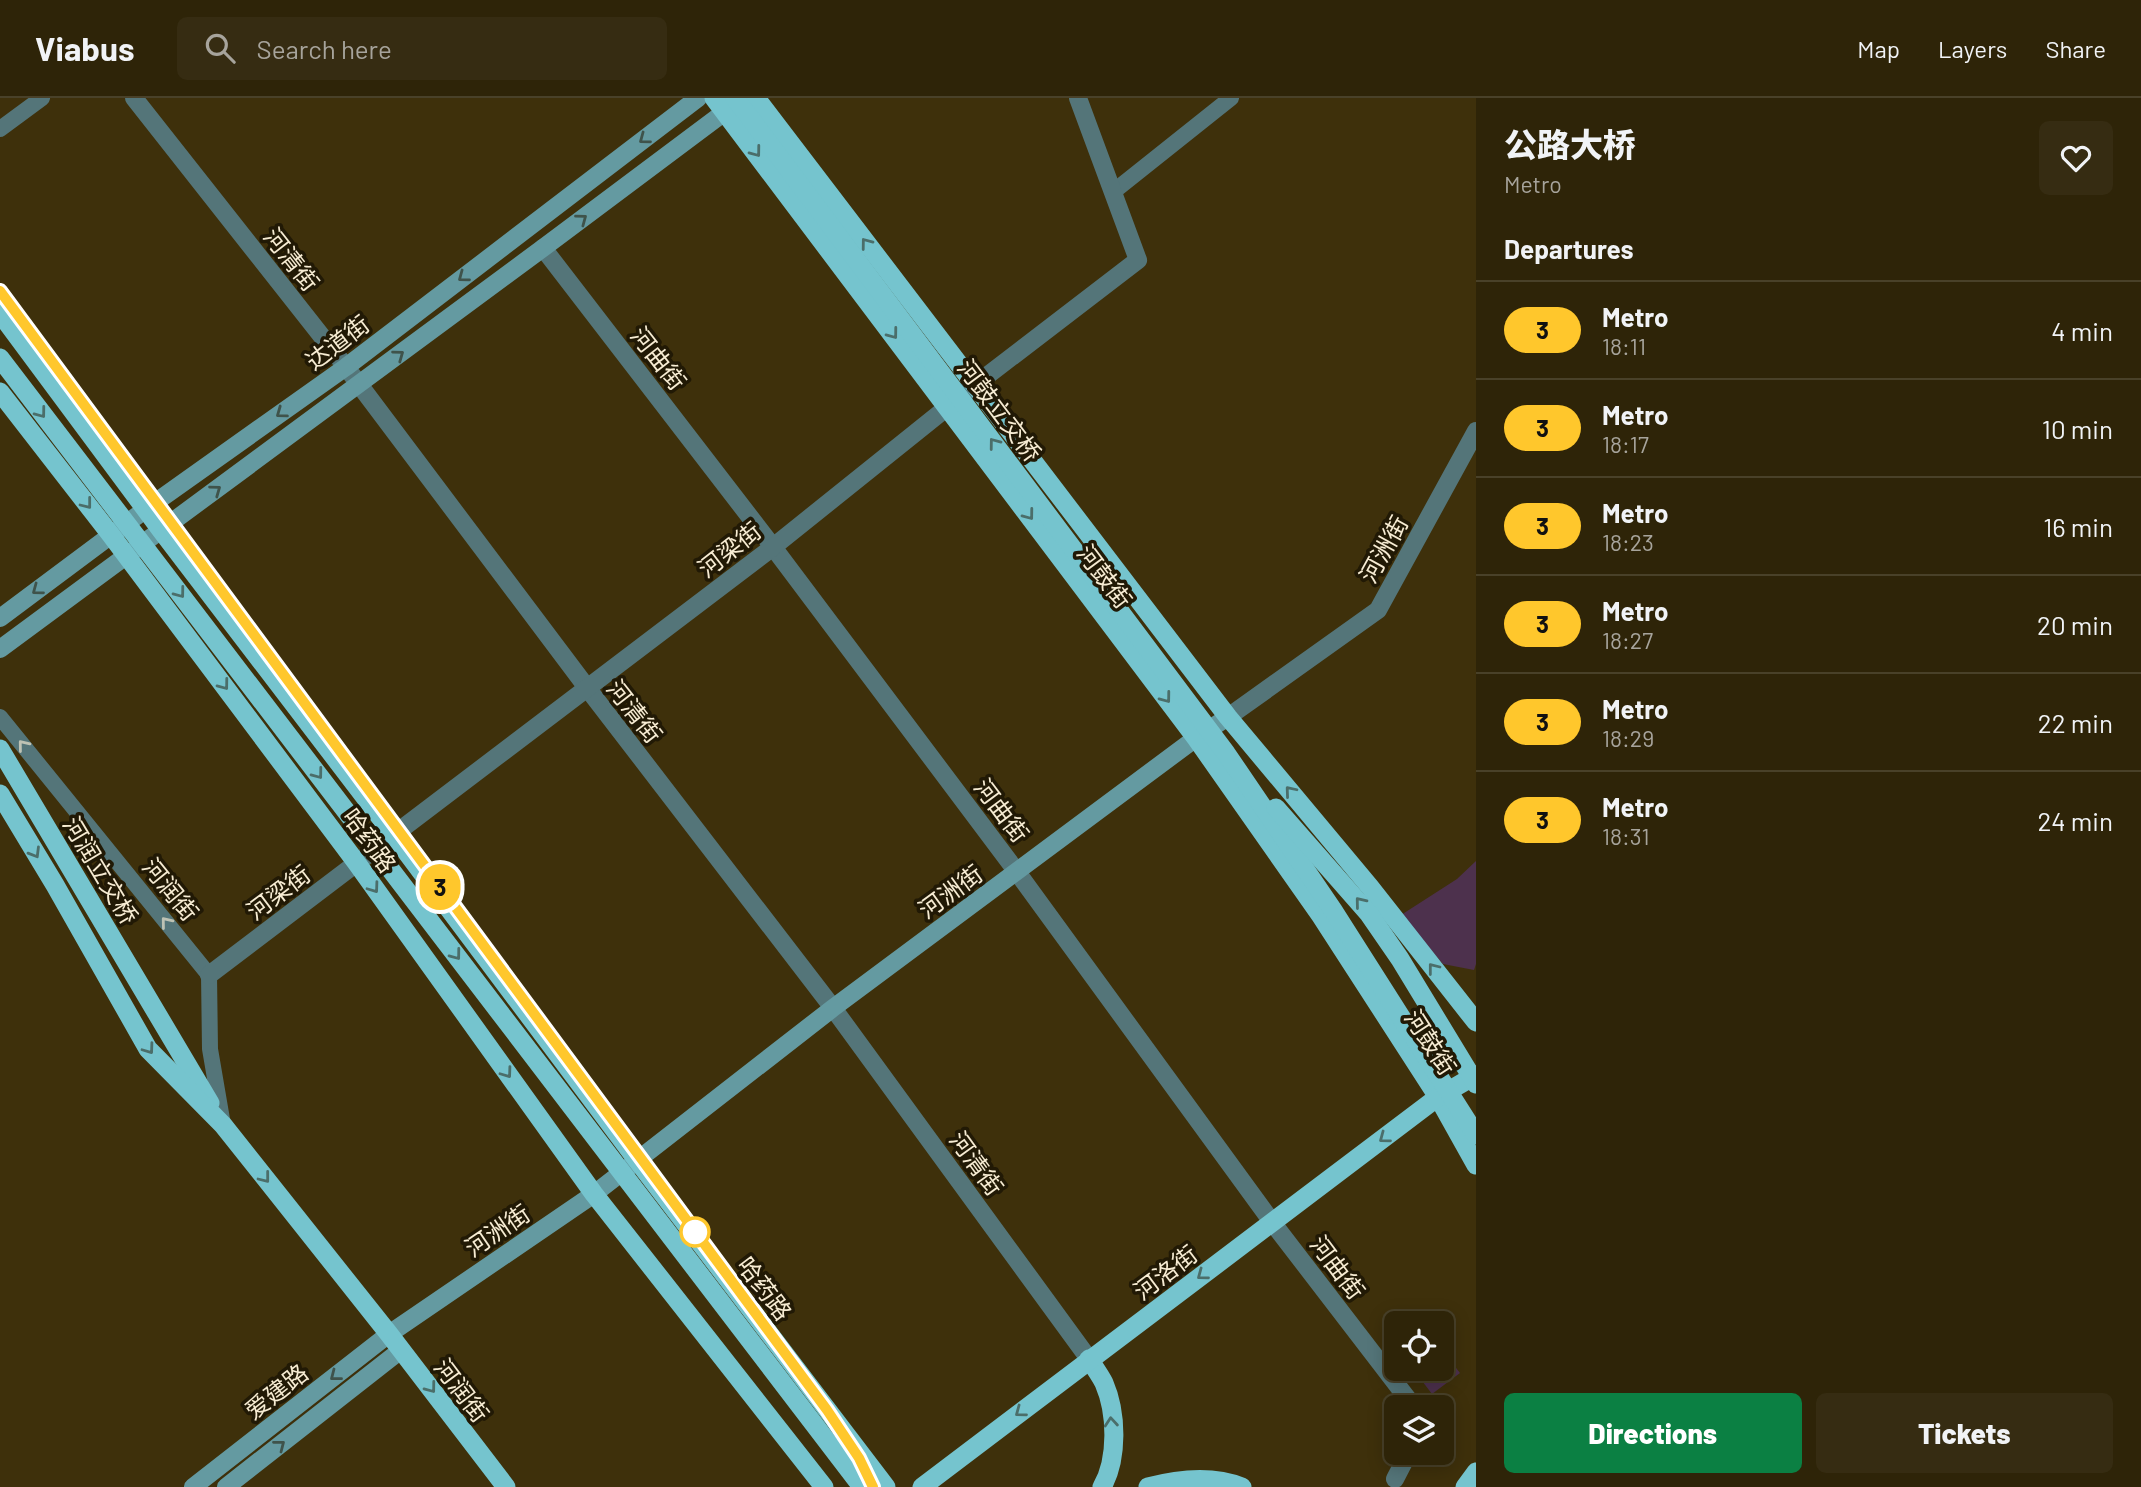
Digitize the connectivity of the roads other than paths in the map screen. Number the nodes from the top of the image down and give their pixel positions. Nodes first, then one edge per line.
1 (42, 98) edge
2 (135, 98) edge
3 (698, 98) edge
4 (743, 98) edge
5 (756, 98) edge
6 (1078, 98) edge
7 (1231, 98) edge
8 (725, 102) edge
9 (0, 129) edge
10 (1113, 192) junction
11 (543, 248) junction
12 (0, 313) edge
13 (0, 358) edge
14 (346, 367) junction
15 (359, 385) junction
16 (975, 385) junction
17 (0, 392) edge
18 (949, 407) junction
19 (1476, 431) edge
20 (146, 509) junction
21 (161, 530) junction
22 (111, 535) junction
23 (773, 547) junction
24 (126, 555) junction
25 (0, 618) edge
26 (0, 649) edge
27 (588, 689) junction
28 (0, 717) edge
29 (1228, 718) junction
30 (1196, 738) junction
31 (0, 749) edge
32 (1226, 753) junction
33 (0, 794) edge
34 (393, 834) junction
35 (356, 862) junction
36 (1017, 872) junction
37 (209, 975) junction
38 (834, 1007) junction
39 (1476, 1021) edge
40 (1476, 1075) edge
41 (1476, 1084) edge
42 (1438, 1097) junction
43 (223, 1125) junction
44 (1471, 1132) edge
45 (637, 1160) junction
46 (1476, 1165) edge
47 (594, 1194) junction
48 (1272, 1222) junction
49 (389, 1334) junction
50 (401, 1350) junction
51 (1089, 1359) junction
52 (1405, 1395) edge
53 (1402, 1465) edge
54 (1476, 1472) edge
55 (1395, 1479) dead end
56 (193, 1487) edge
57 (226, 1487) edge
58 (506, 1487) edge
59 (824, 1487) edge
60 (862, 1487) edge
61 (886, 1487) edge
62 (922, 1487) edge
63 (1102, 1487) edge
64 (1148, 1487) edge
65 (1242, 1487) edge
66 (1465, 1487) edge

1 - 9 street
2 - 14 street, 河清街
3 -> 14 main road, 达道街
4 - 8 main road
16 -> 5 highway, 河鼓街
6 - 10 street, 河梁街
7 - 10 street
11 -> 8 main road
8 -> 18 highway, 河鼓街
32 -> 8 highway, 河鼓立交桥, bridge
10 - 16 street, 河梁街
15 -> 11 main road
11 - 23 street, 河曲街
12 - 20 highway, 哈药路
13 -> 60 highway, bridge
14 - 15 street, 河清街
14 -> 20 main road, 达道街
21 -> 15 main road
15 - 27 street, 河清街
16 - 18 street, 河梁街
16 - 29 highway, 河鼓街
17 -> 22 highway, 哈药路
18 - 23 street, 河梁街
18 -> 30 highway, 河鼓街
19 - 29 street, 河洲街
20 - 21 highway, 哈药路
20 - 22 main road, 达道街
21 - 24 main road
21 - 34 highway, 哈药路
22 - 24 highway, 哈药路
22 -> 25 main road, 达道街
23 - 27 street, 河梁街
23 - 36 street, 河曲街
24 - 26 main road
24 -> 35 highway, 哈药路
27 - 34 street, 河梁街
27 - 38 street, 河清街
37 -> 28 street, 河润街
29 - 30 main road, 河洲街
39 -> 29 highway, 河鼓街
30 - 36 main road, 河洲街
30 - 42 highway, 河鼓街
31 - 43 highway, 河润立交桥
41 -> 32 highway, bridge
32 - 44 highway, bridge
33 -> 43 highway, 河润街
34 - 35 street, 河梁街
34 - 45 highway, 哈药路
35 - 37 street, 河梁街
35 -> 47 highway, 哈药路
36 - 38 main road, 河洲街
36 - 48 street, 河曲街
37 - 43 street, 河润街
38 - 45 main road, 河洲街
38 - 51 street, 河清街
40 - 42 highway, 河洛街
42 - 44 highway, 河鼓街
42 -> 48 highway, 河洛街
43 -> 49 highway, 河润街
44 - 46 highway
45 - 47 main road, 河洲街
45 - 61 highway, 哈药路
47 - 49 main road, 河洲街
47 - 59 highway, 哈药路
48 -> 51 highway, 河洛街
48 - 52 street, 河曲街
49 - 50 highway, 河润街
49 -> 56 main road, 爱建路
57 -> 50 main road, 爱建路
50 -> 58 highway, 河润街
51 -> 62 highway, 河洛街
63 -> 51 highway
53 - 55 street
54 - 66 highway
64 - 65 highway

